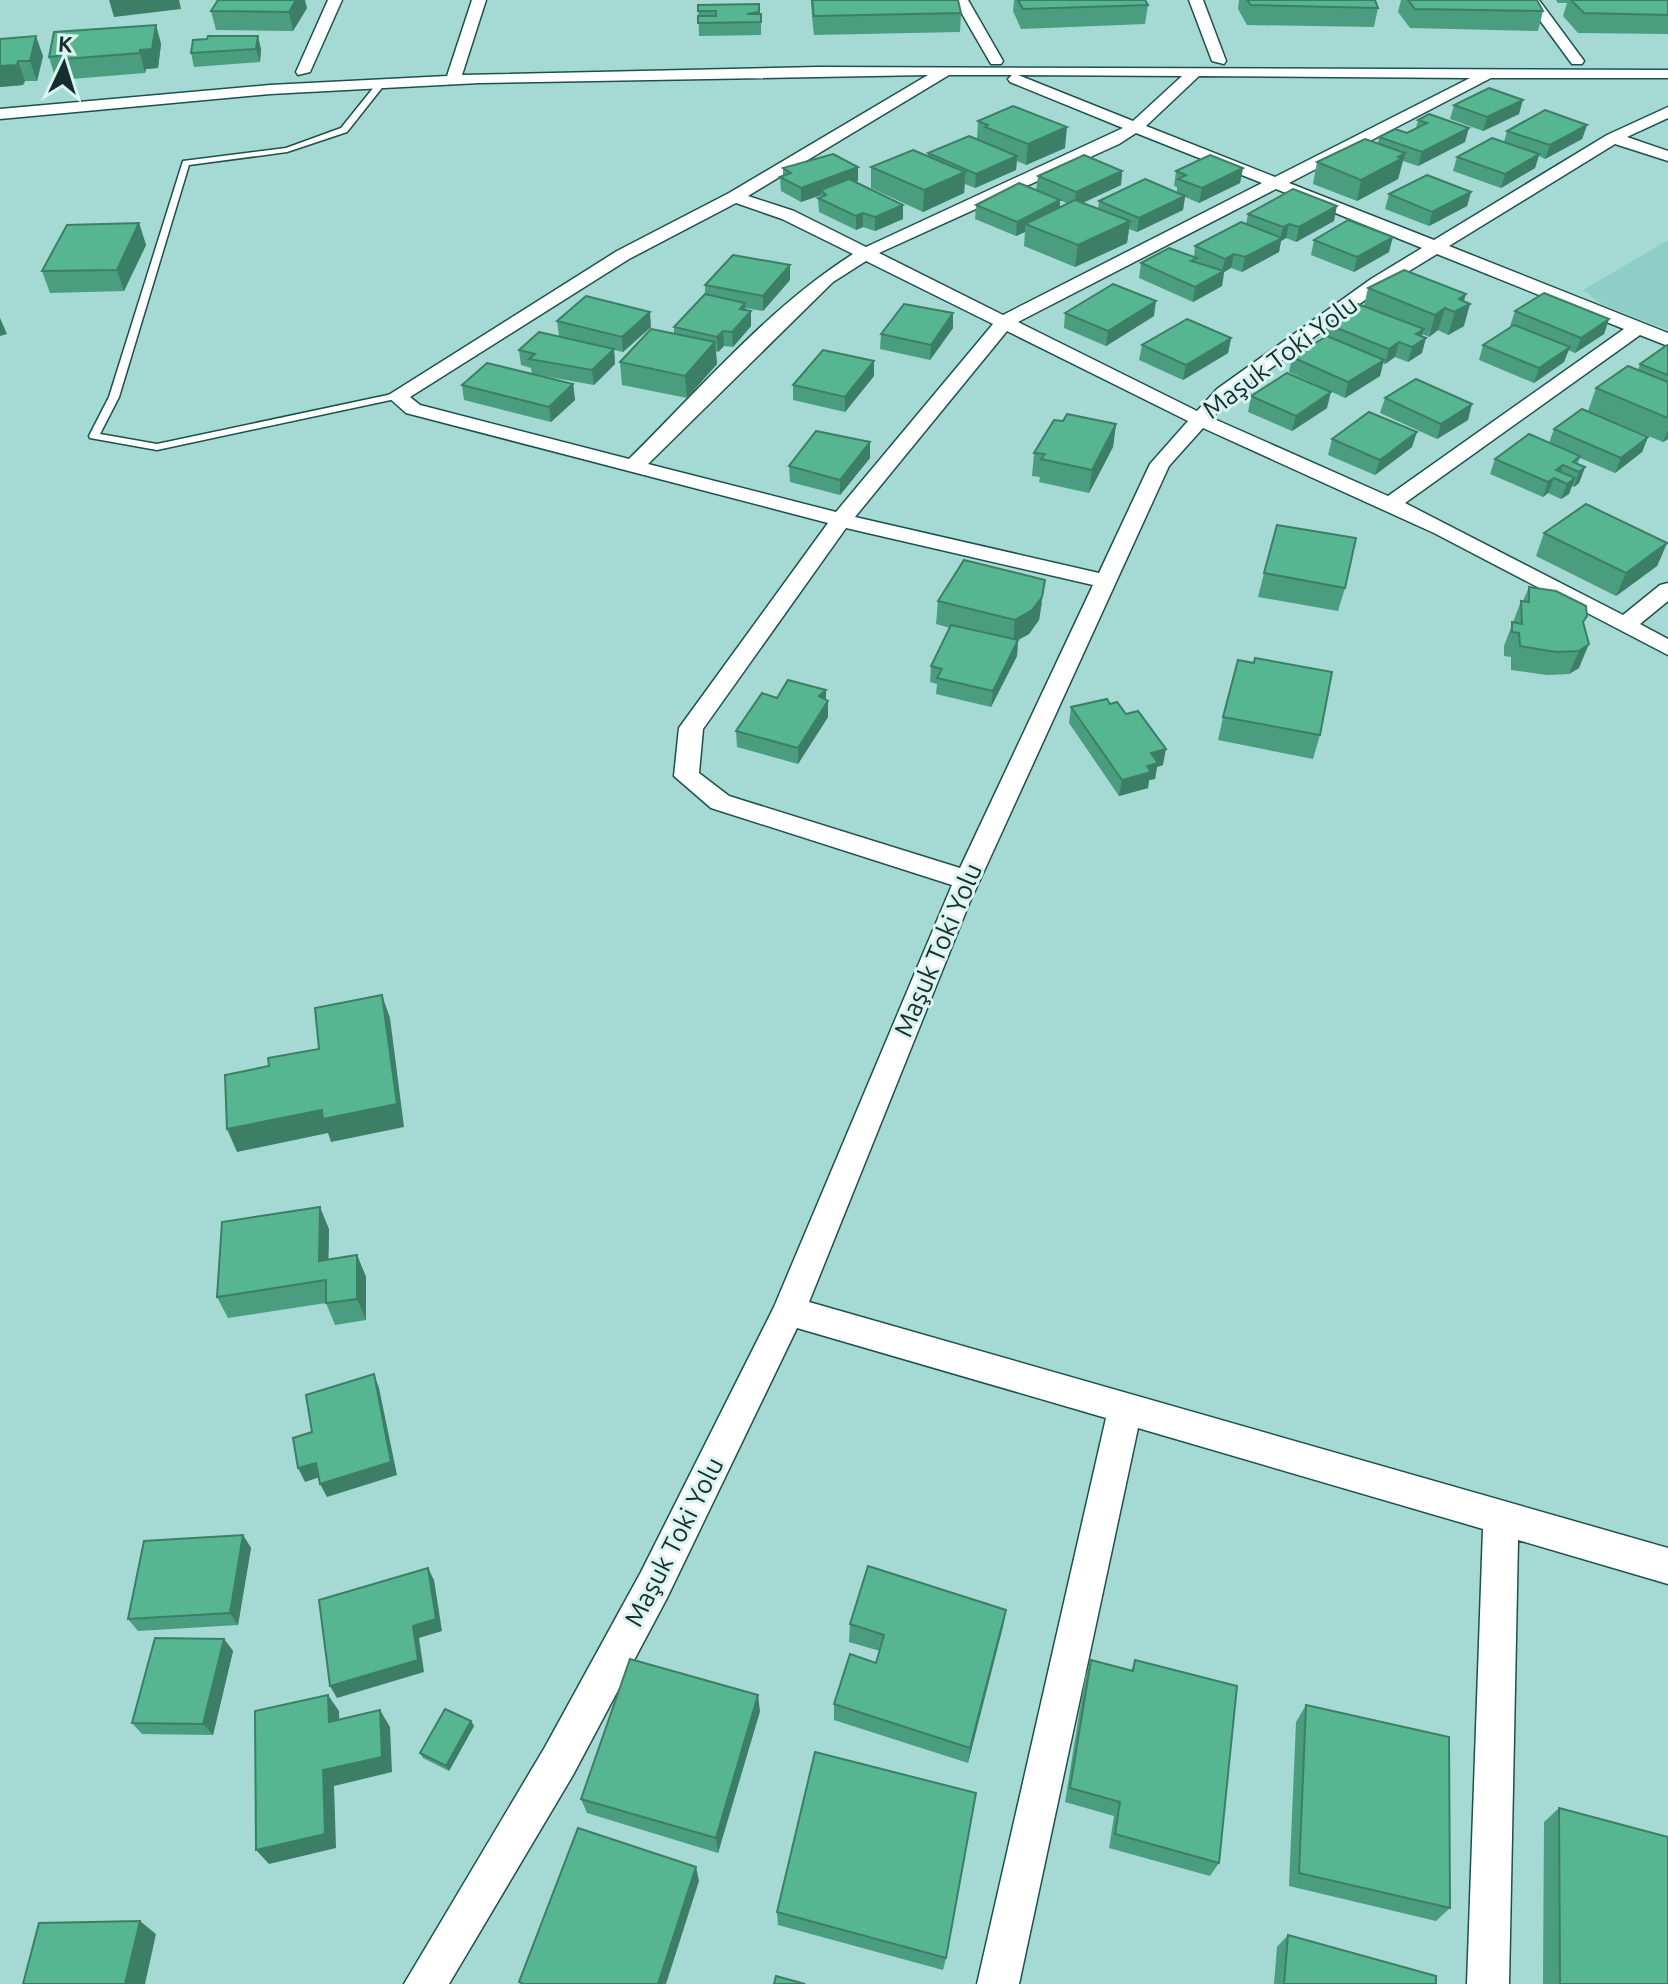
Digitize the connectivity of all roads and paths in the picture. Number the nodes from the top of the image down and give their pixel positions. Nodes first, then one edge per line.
1 (335, 0) edge
2 (479, 0) edge
3 (961, 0) edge
4 (1196, 0) edge
5 (1532, 0) edge
6 (1219, 61) junction
7 (1577, 61) junction
8 (1668, 61) edge
9 (997, 66) junction
10 (303, 72) junction
11 (944, 72) junction
12 (1194, 73) junction
13 (455, 74) junction
14 (1489, 74) junction
15 (1668, 74) edge
16 (381, 84) junction
17 (0, 100) edge
18 (1668, 112) edge
19 (0, 114) edge
20 (1638, 125) junction
21 (1136, 126) junction
22 (1668, 135) edge
23 (1613, 138) junction
24 (1668, 156) edge
25 (1279, 182) junction
26 (735, 197) junction
27 (1438, 246) junction
28 (866, 253) junction
29 (1005, 321) junction
30 (1638, 328) junction
31 (1668, 340) edge
32 (397, 396) junction
33 (1199, 419) junction
34 (634, 466) junction
35 (1390, 504) junction
36 (841, 520) junction
37 (1106, 581) junction
38 (1668, 590) edge
39 (1625, 625) junction
40 (1668, 648) edge
41 (967, 880) junction
42 (789, 1311) junction
43 (1125, 1408) junction
44 (1501, 1517) junction
45 (1668, 1566) edge
46 (430, 1981) edge
47 (998, 1984) edge
48 (1488, 1984) edge

1 - 10 street
2 - 13 street
3 - 9 street
4 - 6 street
5 - 7 street
6 - 7 street
6 - 9 street
7 - 8 street
9 - 11 street
9 - 12 street
9 - 13 street
9 - 21 street
10 - 13 street
10 - 17 street
11 - 13 street
11 - 26 street
12 - 14 street
12 - 21 street
13 - 16 street
14 - 15 street
14 - 25 street
16 - 19 street
16 - 32 lane
18 - 20 street, Maşuk Toki Yolu
20 - 22 street
20 - 23 street, Maşuk Toki Yolu
21 - 25 street
21 - 28 street
23 - 24 street
23 - 27 street, Maşuk Toki Yolu
25 - 27 street
25 - 29 street
26 - 28 street
26 - 32 street
27 - 30 street
27 - 33 street, Maşuk Toki Yolu
28 - 29 street
28 - 34 street
29 - 33 street
29 - 36 street
30 - 31 street
30 - 35 street
32 - 34 street
33 - 35 street
33 - 37 street, Maşuk Toki Yolu
34 - 36 street
35 - 39 street
36 - 37 street
36 - 41 street
37 - 41 street, Maşuk Toki Yolu
38 - 39 street
39 - 40 street
41 - 42 street, Maşuk Toki Yolu
42 - 43 street
42 - 46 street, Maşuk Toki Yolu
43 - 44 street
43 - 47 street
44 - 45 street
44 - 48 street

